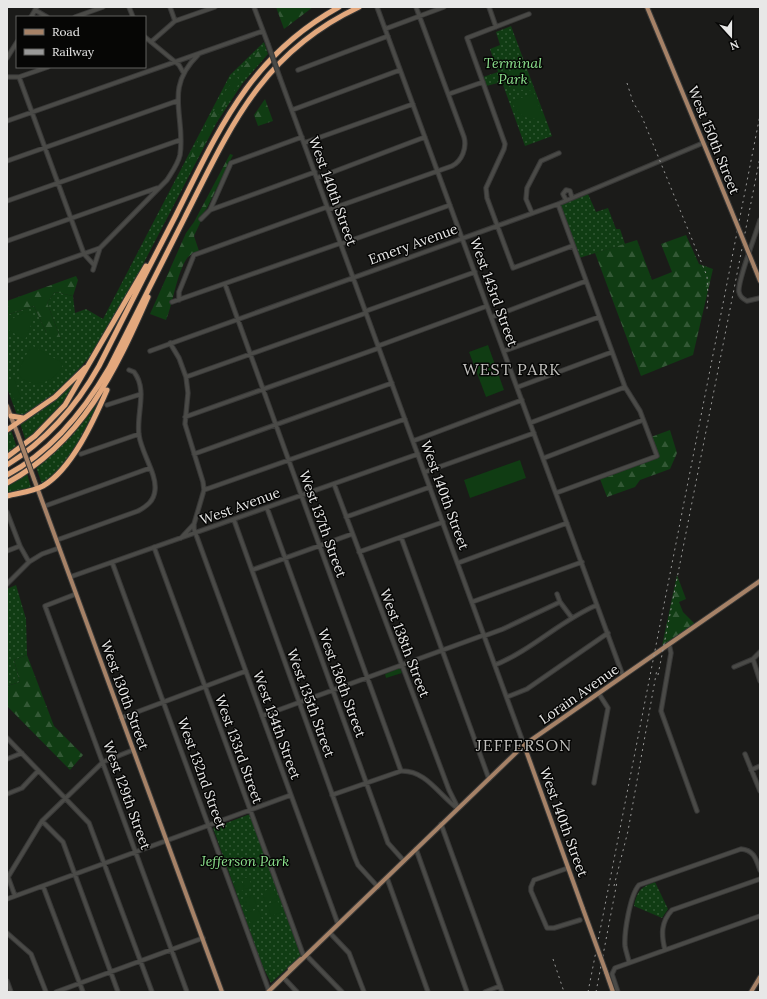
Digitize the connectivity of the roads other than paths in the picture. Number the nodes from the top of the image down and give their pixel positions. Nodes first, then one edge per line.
1 (102, 7) edge
2 (170, 7) edge
3 (215, 7) edge
4 (254, 7) edge
5 (339, 7) edge
6 (359, 7) edge
7 (377, 7) edge
8 (416, 7) edge
9 (444, 7) edge
10 (489, 7) edge
11 (647, 7) edge
12 (210, 8) edge
13 (36, 9) edge
14 (529, 14) dead end
15 (46, 16) edge
16 (77, 16) edge
17 (420, 16) junction
18 (175, 21) junction
19 (496, 27) junction
20 (385, 29) junction
21 (263, 31) junction
22 (388, 36) junction
23 (146, 38) edge
24 (151, 42) junction
25 (16, 43) edge
26 (9, 52) edge
27 (200, 54) junction
28 (7, 58) edge
29 (174, 62) junction
30 (45, 68) edge
31 (298, 70) dead end
32 (400, 70) junction
33 (183, 72) junction
34 (7, 77) edge
35 (19, 78) junction
36 (483, 82) junction
37 (449, 94) junction
38 (177, 100) junction
39 (413, 104) junction
40 (292, 110) junction
41 (32, 112) junction
42 (7, 121) edge
43 (302, 137) junction
44 (425, 138) junction
45 (180, 140) junction
46 (304, 143) junction
47 (703, 143) junction
48 (45, 148) junction
49 (559, 153) dead end
50 (7, 162) edge
51 (438, 171) junction
52 (314, 172) junction
53 (317, 178) junction
54 (58, 183) junction
55 (158, 188) junction
56 (140, 194) junction
57 (572, 198) junction
58 (566, 200) junction
59 (7, 201) edge
60 (145, 201) junction
61 (558, 204) junction
62 (450, 205) junction
63 (328, 208) junction
64 (210, 210) junction
65 (532, 213) junction
66 (71, 218) junction
67 (201, 219) dead end
68 (760, 220) edge
69 (497, 226) junction
70 (167, 232) junction
71 (463, 238) junction
72 (7, 241) edge
73 (341, 243) junction
74 (572, 246) junction
75 (100, 248) junction
76 (169, 249) junction
77 (84, 254) junction
78 (94, 265) junction
79 (93, 270) dead end
80 (475, 272) junction
81 (353, 278) junction
82 (7, 281) edge
83 (586, 281) junction
84 (760, 281) edge
85 (224, 284) junction
86 (760, 298) edge
87 (179, 300) junction
88 (172, 302) dead end
89 (488, 306) junction
90 (366, 312) junction
91 (492, 317) junction
92 (599, 317) junction
93 (237, 319) junction
94 (170, 343) junction
95 (379, 347) junction
96 (150, 350) dead end
97 (504, 351) junction
98 (612, 352) junction
99 (250, 354) junction
100 (93, 358) junction
101 (114, 370) junction
102 (129, 370) dead end
103 (186, 377) junction
104 (392, 383) junction
105 (518, 387) junction
106 (625, 387) junction
107 (263, 390) junction
108 (141, 394) junction
109 (522, 400) junction
110 (107, 405) dead end
111 (7, 406) edge
112 (9, 414) edge
113 (185, 417) junction
114 (23, 418) junction
115 (405, 419) junction
116 (643, 420) junction
117 (530, 423) junction
118 (14, 424) junction
119 (276, 425) junction
120 (7, 430) edge
121 (534, 433) junction
122 (139, 434) junction
123 (413, 441) junction
124 (81, 454) dead end
125 (194, 454) junction
126 (418, 454) junction
127 (7, 457) edge
128 (544, 458) junction
129 (289, 460) junction
130 (7, 465) edge
131 (150, 468) junction
132 (425, 472) junction
133 (7, 475) edge
134 (7, 483) edge
135 (334, 484) junction
136 (430, 487) junction
137 (38, 488) junction
138 (204, 490) junction
139 (556, 493) junction
140 (7, 496) edge
141 (302, 496) junction
142 (45, 506) junction
143 (267, 508) junction
144 (7, 512) edge
145 (346, 517) junction
146 (8, 518) edge
147 (234, 520) junction
148 (443, 522) junction
149 (567, 523) junction
150 (194, 524) junction
151 (195, 534) junction
152 (352, 534) junction
153 (401, 537) junction
154 (180, 539) junction
155 (57, 540) junction
156 (20, 546) junction
157 (320, 546) junction
158 (154, 547) junction
159 (59, 548) junction
160 (7, 551) edge
161 (359, 552) junction
162 (285, 558) junction
163 (29, 562) junction
164 (112, 562) junction
165 (582, 562) junction
166 (458, 563) junction
167 (252, 570) junction
168 (70, 578) junction
169 (760, 581) edge
170 (7, 584) edge
171 (76, 594) junction
172 (556, 594) dead end
173 (472, 602) junction
174 (560, 602) junction
175 (597, 605) junction
176 (572, 618) junction
177 (608, 633) junction
178 (484, 635) junction
179 (669, 644) junction
180 (442, 650) junction
181 (760, 652) edge
182 (753, 659) junction
183 (402, 665) junction
184 (495, 665) junction
185 (734, 667) dead end
186 (246, 671) junction
187 (623, 676) junction
188 (367, 678) junction
189 (760, 681) edge
190 (205, 687) junction
191 (333, 690) junction
192 (599, 694) junction
193 (507, 697) junction
194 (164, 702) junction
195 (299, 703) junction
196 (262, 716) junction
197 (121, 718) junction
198 (7, 738) edge
199 (524, 745) junction
200 (133, 750) junction
201 (22, 753) junction
202 (744, 754) dead end
203 (7, 759) edge
204 (102, 762) junction
205 (760, 766) edge
206 (38, 770) junction
207 (751, 770) junction
208 (401, 771) junction
209 (489, 779) junction
210 (367, 783) junction
211 (594, 783) dead end
212 (760, 791) edge
213 (7, 794) edge
214 (291, 795) junction
215 (332, 795) junction
216 (66, 797) junction
217 (458, 808) junction
218 (250, 811) junction
219 (697, 811) dead end
220 (42, 821) junction
221 (441, 824) junction
222 (209, 825) junction
223 (166, 840) junction
224 (416, 849) junction
225 (136, 852) junction
226 (404, 861) junction
227 (105, 863) junction
228 (568, 868) junction
229 (760, 870) edge
230 (74, 874) junction
231 (387, 878) junction
232 (760, 879) edge
233 (44, 886) junction
234 (378, 886) junction
235 (15, 896) junction
236 (7, 899) edge
237 (760, 916) edge
238 (580, 920) dead end
239 (338, 924) junction
240 (7, 933) edge
241 (330, 933) junction
242 (203, 938) junction
243 (171, 950) junction
244 (665, 950) junction
245 (305, 956) junction
246 (141, 961) junction
247 (629, 962) junction
248 (110, 972) junction
249 (283, 977) junction
250 (760, 977) edge
251 (7, 981) edge
252 (80, 984) junction
253 (500, 986) junction
254 (11, 992) edge
255 (46, 992) edge
256 (56, 992) edge
257 (83, 992) edge
258 (118, 992) edge
259 (152, 992) edge
260 (187, 992) edge
261 (222, 992) edge
262 (269, 992) edge
263 (297, 992) edge
264 (342, 992) edge
265 (364, 992) edge
266 (428, 992) edge
267 (467, 992) edge
268 (485, 992) edge
269 (502, 992) edge
270 (613, 992) edge
271 (618, 992) edge
272 (751, 992) edge

1 - 16 street
2 - 18 street
3 - 12 street
4 - 21 street, West 140th Street
5 - 70 highway
6 - 76 highway
7 - 20 street, West 143rd Street
8 - 17 street
9 - 17 street
10 - 19 street
11 - 47 main road, West 150th Street
12 - 18 street
13 - 15 street
14 - 19 street
17 - 20 street
17 - 37 street
18 - 24 street
19 - 36 street
20 - 22 street, West 143rd Street
21 - 27 street
21 - 40 street, West 140th Street, bridge
22 - 31 street
22 - 32 street, West 143rd Street
23 - 24 street
24 - 29 street
25 - 26 street
26 - 28 street
27 - 29 street
27 - 33 street
29 - 33 street
29 - 41 street
30 - 35 street
32 - 39 street, West 143rd Street
32 - 40 street
33 - 38 street
34 - 35 street
35 - 41 street
36 - 37 street
36 - 69 street
37 - 51 street
38 - 45 street
38 - 48 street
39 - 44 street, West 143rd Street
39 - 46 street
40 - 43 street, West 140th Street
41 - 42 street
41 - 48 street
43 - 46 street, West 140th Street
43 - 64 street
44 - 51 street, West 143rd Street
44 - 53 street
45 - 54 street
45 - 55 street
46 - 52 street, West 140th Street
47 - 57 street, Emery Avenue
47 - 84 main road, West 150th Street, bridge
48 - 50 street
48 - 54 street
49 - 65 street
51 - 62 street, West 143rd Street
51 - 63 street
52 - 53 street, West 140th Street
52 - 64 street
53 - 63 street, West 140th Street
54 - 59 street
54 - 66 street
55 - 56 street
55 - 60 street
56 - 60 street
56 - 66 street
57 - 58 street, Emery Avenue
57 - 58 street
58 - 61 street, Emery Avenue
60 - 75 street
61 - 65 street, Emery Avenue
61 - 74 street
62 - 71 street, West 143rd Street
62 - 73 street
63 - 73 street, West 140th Street
63 - 87 street
64 - 67 street
65 - 69 street, Emery Avenue
66 - 72 street
66 - 77 street
68 - 86 street
69 - 71 street, Emery Avenue
69 - 74 street
70 - 100 highway
70 - 130 highway
71 - 80 street, West 143rd Street
71 - 81 street, Emery Avenue
73 - 81 street, West 140th Street
73 - 85 street
74 - 83 street
75 - 77 street
75 - 78 street
76 - 101 highway
76 - 133 highway
77 - 78 street
77 - 82 street
78 - 79 street
80 - 89 street, West 143rd Street
80 - 90 street
81 - 90 street, West 140th Street
81 - 93 street, Emery Avenue
83 - 91 street
83 - 92 street
85 - 87 street
85 - 93 street, West 137th Street
87 - 88 street
89 - 91 street, West 143rd Street
89 - 95 street
90 - 95 street, West 140th Street
90 - 99 street
91 - 97 street, West 143rd Street
92 - 97 street
92 - 98 street
93 - 94 street, Emery Avenue
93 - 99 street, West 137th Street
94 - 96 street, Emery Avenue
94 - 103 street
95 - 104 street, West 140th Street
95 - 107 street
97 - 105 street, West 143rd Street
98 - 105 street
98 - 106 street
99 - 103 street
99 - 107 street, West 137th Street
100 - 114 highway
100 - 127 highway
101 - 134 highway
101 - 137 highway
102 - 108 street
103 - 113 street
104 - 115 street, West 140th Street
104 - 119 street
105 - 109 street, West 143rd Street
106 - 116 street
106 - 117 street
107 - 113 street
107 - 119 street, West 137th Street
108 - 110 street
108 - 122 street
109 - 117 street, West 143rd Street
109 - 123 street
111 - 112 main road, West 130th Street
112 - 114 highway
112 - 118 main road, West 130th Street
113 - 125 street
114 - 118 highway
115 - 123 street, West 140th Street
115 - 129 street
116 - 128 street
116 - 139 street
117 - 121 street, West 143rd Street
118 - 120 highway
118 - 137 main road, West 130th Street, bridge
119 - 125 street
119 - 129 street, West 137th Street
121 - 128 street, West 143rd Street
121 - 132 street
122 - 124 street
122 - 131 street
123 - 126 street, West 140th Street
125 - 138 street
126 - 132 street, West 140th Street
126 - 135 street, West Avenue
128 - 139 street, West 143rd Street
129 - 138 street
129 - 141 street, West 137th Street
131 - 142 street
131 - 155 street
132 - 136 street, West 140th Street
135 - 141 street, West Avenue
135 - 145 street, West 138th Street
136 - 145 street
136 - 148 street, West 140th Street
137 - 140 highway
137 - 142 main road, West 130th Street
138 - 150 street
139 - 149 street, West 143rd Street
141 - 143 street, West Avenue
141 - 157 street, West 137th Street
142 - 155 main road, West 130th Street
143 - 147 street, West Avenue
143 - 162 street, West 136th Street
144 - 146 street
145 - 152 street, West 138th Street
146 - 156 street
147 - 151 street, West Avenue
147 - 167 street, West 135th Street
148 - 153 street
148 - 166 street, West 140th Street
149 - 165 street, West 143rd Street
149 - 166 street
150 - 151 street, West 134th Street
150 - 154 street
151 - 154 street, West Avenue
151 - 186 street, West 134th Street
152 - 157 street
152 - 161 street, West 138th Street
153 - 161 street
153 - 180 street
154 - 158 street, West Avenue
155 - 159 main road, West 130th Street
156 - 160 street
156 - 163 street
157 - 162 street
157 - 188 street, West 137th Street
158 - 164 street, West Avenue
158 - 190 street, West 133rd Street
159 - 163 street
159 - 168 main road, West 130th Street
161 - 183 street, West 138th Street
162 - 167 street
162 - 191 street, West 136th Street
163 - 170 street
164 - 168 street, West Avenue
164 - 194 street, West 132nd Street
165 - 173 street
165 - 175 street, West 143rd Street
166 - 173 street, West 140th Street
167 - 195 street, West 135th Street
168 - 171 main road, West 130th Street
169 - 179 main road, Lorain Avenue
171 - 197 main road, West 130th Street
171 - 204 street, West 129th Street
172 - 174 street
173 - 178 street, West 140th Street
174 - 176 street
174 - 178 street
175 - 176 street
175 - 177 street, West 143rd Street
176 - 184 street
177 - 187 street, West 143rd Street
177 - 193 street
178 - 180 street
178 - 184 street, West 140th Street
179 - 187 main road, Lorain Avenue
179 - 219 street
180 - 183 street
180 - 209 street
181 - 182 street
182 - 185 street
182 - 189 street
183 - 188 street
183 - 217 street, West 138th Street
184 - 193 street, West 140th Street
186 - 190 street
186 - 196 street, West 134th Street
187 - 192 main road, Lorain Avenue
188 - 191 street
188 - 208 street, West 137th Street
190 - 194 street
190 - 218 street, West 133rd Street
191 - 195 street
191 - 210 street, West 136th Street
192 - 199 main road, Lorain Avenue
192 - 211 street
193 - 199 street, West 140th Street
194 - 197 street
194 - 222 street, West 132nd Street
195 - 196 street
195 - 215 street, West 135th Street
196 - 214 street, West 134th Street
197 - 200 main road, West 130th Street
198 - 201 street
199 - 209 main road, Lorain Avenue
199 - 228 main road, West 140th Street
200 - 204 street
200 - 223 main road, West 130th Street
201 - 203 street
201 - 206 street
202 - 207 street
204 - 216 street
204 - 225 street, West 129th Street
205 - 207 street
206 - 213 street
206 - 216 street
207 - 212 street
208 - 210 street
208 - 217 street
209 - 217 main road, Lorain Avenue
210 - 215 street
210 - 226 street, West 136th Street
214 - 218 street
214 - 239 street, West 134th Street
215 - 234 street, West 135th Street
216 - 220 street
216 - 227 street
217 - 221 main road, Lorain Avenue
218 - 222 street
218 - 245 street, West 133rd Street
220 - 230 street
220 - 235 street
221 - 224 main road, Lorain Avenue
221 - 253 street
222 - 223 street
222 - 262 street, West 132nd Street
223 - 225 street
223 - 242 main road, West 130th Street
224 - 226 main road, Lorain Avenue
224 - 267 street
225 - 227 street
225 - 243 street, West 129th Street
226 - 231 main road, Lorain Avenue
227 - 230 street
227 - 246 street
228 - 238 street
228 - 270 main road, West 140th Street, bridge
229 - 247 street
230 - 233 street
230 - 248 street
231 - 234 main road, Lorain Avenue
231 - 266 street
232 - 244 street
233 - 235 street
233 - 252 street
234 - 239 main road, Lorain Avenue
235 - 236 street
237 - 244 street
239 - 241 main road, Lorain Avenue
240 - 255 street
241 - 245 main road, Lorain Avenue
241 - 265 street
242 - 243 street
242 - 261 main road, West 130th Street
243 - 246 street
243 - 260 street, West 129th Street
244 - 247 street
245 - 249 main road, Lorain Avenue
245 - 264 street, West 133rd Street
246 - 248 street
246 - 259 street
247 - 271 street
248 - 252 street
248 - 258 street
249 - 262 main road, Lorain Avenue
249 - 263 street
250 - 272 main road
251 - 254 street
252 - 256 street
252 - 257 street
253 - 268 street
253 - 269 street

